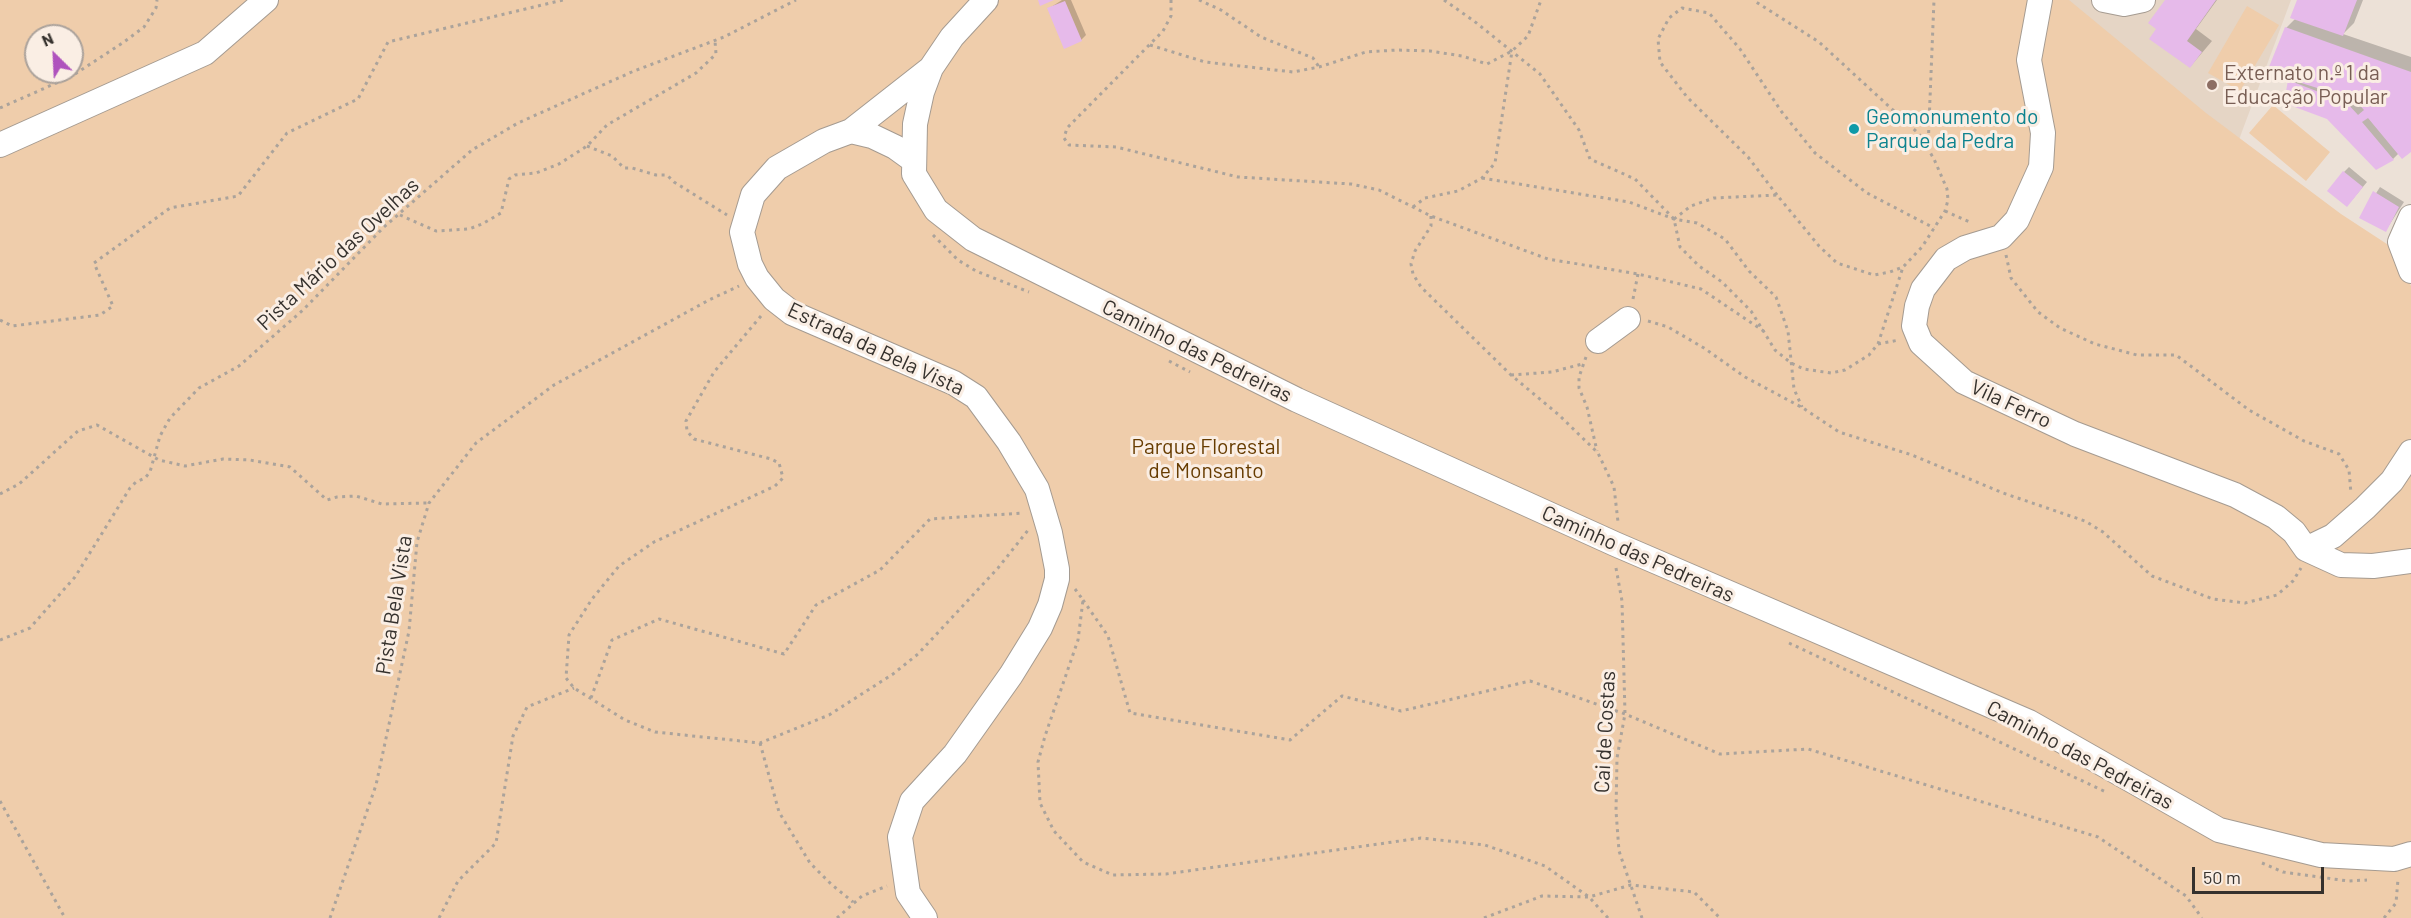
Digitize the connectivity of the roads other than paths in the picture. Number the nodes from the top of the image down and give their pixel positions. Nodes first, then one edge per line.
1 (266, 0) edge
2 (986, 0) edge
3 (2040, 0) edge
4 (2104, 0) edge
5 (2143, 0) edge
6 (931, 68) junction
7 (851, 131) junction
8 (0, 145) edge
9 (913, 160) junction
10 (2411, 217) edge
11 (2411, 271) edge
12 (1630, 318) road end
13 (1594, 347) road end
14 (2411, 452) edge
15 (2306, 549) junction
16 (2411, 561) edge
17 (2411, 854) edge
18 (925, 918) edge

1 - 8 street
2 - 6 street
3 - 15 street, Vila Ferro
4 - 5 street
6 - 7 street, Estrada da Bela Vista
6 - 9 street, Caminho das Pedreiras
7 - 9 street
7 - 18 street, Estrada da Bela Vista
9 - 17 street, Caminho das Pedreiras
10 - 11 street
12 - 13 street
14 - 15 street
15 - 16 street, Vila Ferro

